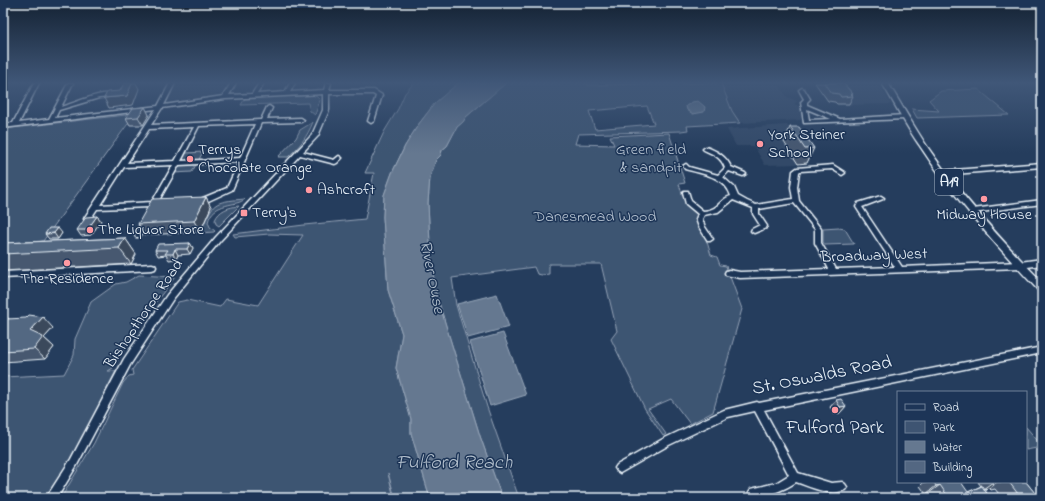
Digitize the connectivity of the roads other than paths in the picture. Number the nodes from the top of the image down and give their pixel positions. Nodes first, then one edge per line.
1 (25, 106) edge
2 (72, 106) edge
3 (164, 106) edge
4 (326, 106) edge
5 (375, 106) edge
6 (804, 106) edge
7 (805, 106) edge
8 (899, 106) edge
9 (160, 107) junction
10 (269, 108) dead end
11 (57, 109) joint
12 (905, 117) junction
13 (51, 120) junction
14 (301, 120) dead end
15 (839, 120) junction
16 (261, 121) junction
17 (371, 121) dead end
18 (15, 124) junction
19 (198, 124) junction
20 (3, 126) edge
21 (148, 126) junction
22 (706, 149) dead end
23 (300, 153) junction
24 (243, 160) junction
25 (177, 163) junction
26 (335, 163) dead end
27 (123, 165) junction
28 (1042, 165) edge
29 (686, 166) dead end
30 (728, 168) junction
31 (842, 173) dead end
32 (942, 173) junction
33 (743, 174) dead end
34 (719, 177) junction
35 (686, 192) dead end
36 (735, 197) junction
37 (881, 198) dead end
38 (796, 201) junction
39 (1042, 202) edge
40 (190, 203) edge
41 (162, 204) edge
42 (95, 207) junction
43 (756, 207) junction
44 (151, 210) junction
45 (973, 211) junction
46 (702, 213) junction
47 (87, 220) edge
48 (754, 231) dead end
49 (138, 235) dead end
50 (710, 239) dead end
51 (1042, 262) edge
52 (1020, 265) junction
53 (152, 267) dead end
54 (900, 269) junction
55 (834, 272) junction
56 (729, 273) dead end
57 (3, 275) edge
58 (1042, 288) edge
59 (1042, 350) edge
60 (757, 406) junction
61 (620, 468) dead end
62 (795, 477) junction
63 (842, 487) dead end
64 (754, 492) dead end
65 (51, 498) edge

1 - 18 street
2 - 11 street
3 - 9 street
4 - 23 street, Bishopthorpe Road
5 - 17 street
6 - 15 street
7 - 15 street
8 - 12 main road, A19
9 - 13 street
9 - 21 street
10 - 16 street
11 - 13 street
12 - 15 street
12 - 32 main road, A19
13 - 18 street
14 - 16 street
16 - 19 street
16 - 24 street
18 - 20 street
19 - 21 street
19 - 25 street
21 - 27 street
22 - 30 street
23 - 26 street
23 - 65 street, Bishopthorpe Road
24 - 25 street
24 - 40 street
25 - 27 street
25 - 44 street
27 - 42 street
28 - 32 street
29 - 34 street
30 - 33 street
30 - 34 street
31 - 38 street
32 - 45 main road, A19
34 - 36 street
35 - 46 street
36 - 43 street
36 - 46 street
37 - 54 street
38 - 43 street
38 - 55 street
39 - 45 street
41 - 44 street
42 - 44 street
42 - 47 street
43 - 48 street
44 - 49 street
45 - 52 main road, A19
46 - 50 street
51 - 52 street, Broadway West
52 - 54 street, Broadway West
52 - 58 main road, A19
53 - 57 street
54 - 55 street, Broadway West
55 - 56 street, Broadway West
59 - 60 street, St. Oswalds Road
60 - 61 street, St. Oswalds Road
60 - 62 street
62 - 63 street
62 - 64 street

